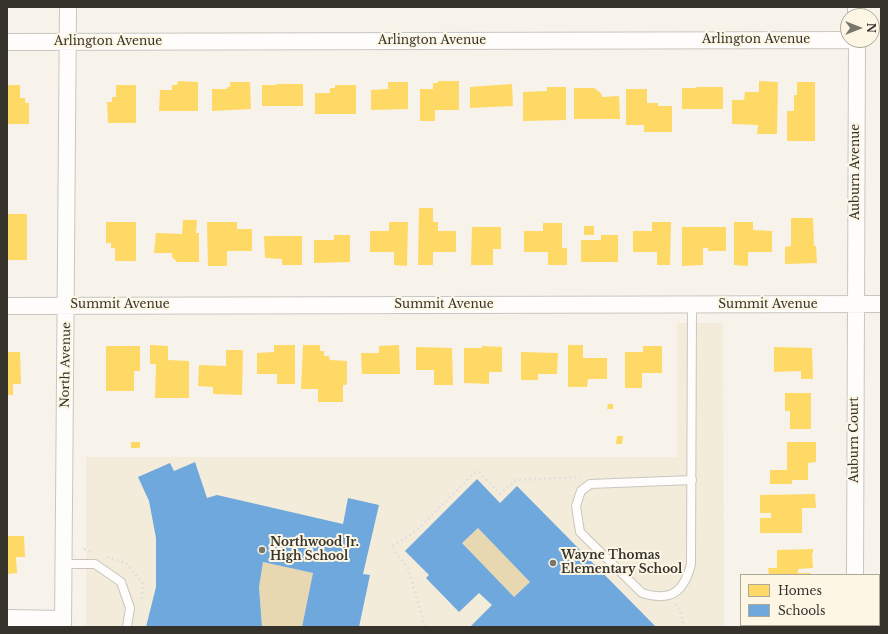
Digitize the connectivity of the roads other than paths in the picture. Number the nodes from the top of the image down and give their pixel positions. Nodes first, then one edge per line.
1 (68, 7) edge
2 (840, 40) edge
3 (7, 42) edge
4 (68, 42) junction
5 (856, 48) edge
6 (856, 304) junction
7 (881, 304) edge
8 (66, 305) junction
9 (692, 305) junction
10 (7, 306) edge
11 (692, 480) junction
12 (64, 564) junction
13 (856, 574) edge
14 (7, 618) edge
15 (63, 623) edge
16 (127, 627) edge

1 - 4 street, North Avenue
2 - 4 street, Arlington Avenue
3 - 4 street, Arlington Avenue
4 - 8 street, North Avenue
5 - 6 street, Auburn Avenue
6 - 7 street, Summit Avenue
6 - 9 street, Summit Avenue
6 - 13 street, Auburn Court
8 - 9 street, Summit Avenue
8 - 10 street, Summit Avenue
8 - 12 street, North Avenue
9 - 11 lane
11 - 11 lane
12 - 15 street, North Avenue
12 - 16 lane
14 - 15 street

